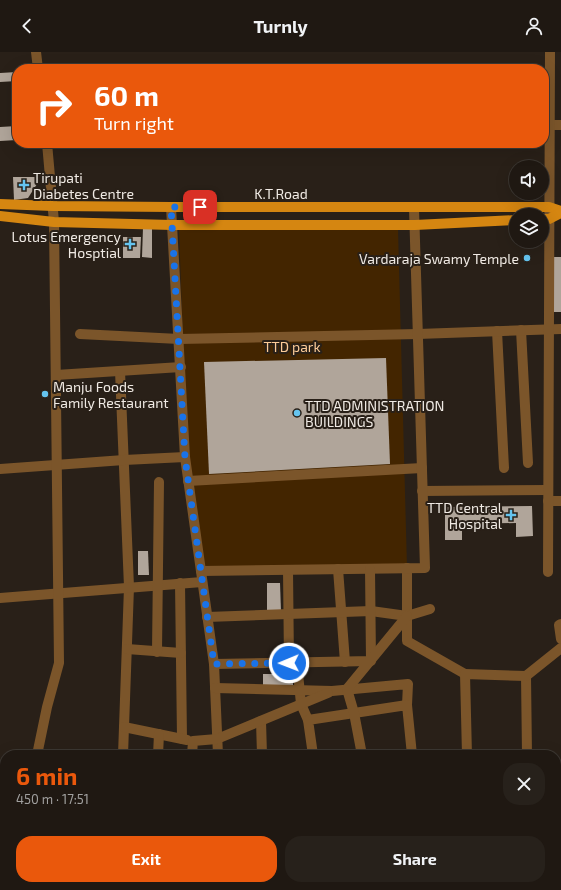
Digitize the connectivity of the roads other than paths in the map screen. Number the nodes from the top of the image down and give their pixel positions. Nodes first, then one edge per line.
1 (36, 52) edge
2 (550, 52) edge
3 (37, 64) edge
4 (549, 125) junction
5 (561, 125) edge
6 (47, 148) edge
7 (0, 202) edge
8 (53, 206) junction
9 (171, 207) junction
10 (549, 207) junction
11 (414, 208) junction
12 (561, 212) edge
13 (0, 216) edge
14 (549, 217) edge
15 (509, 220) edge
16 (54, 222) junction
17 (172, 225) junction
18 (415, 225) junction
19 (546, 248) edge
20 (548, 329) junction
21 (561, 329) edge
22 (521, 330) junction
23 (497, 331) junction
24 (80, 334) dead end
25 (418, 334) junction
26 (179, 339) junction
27 (181, 367) junction
28 (120, 371) junction
29 (56, 375) junction
30 (185, 458) junction
31 (124, 460) junction
32 (528, 463) dead end
33 (57, 465) junction
34 (422, 468) junction
35 (504, 468) dead end
36 (0, 469) edge
37 (188, 481) junction
38 (159, 482) dead end
39 (548, 490) junction
40 (422, 491) junction
41 (548, 501) junction
42 (561, 501) edge
43 (370, 568) junction
44 (406, 568) junction
45 (338, 569) junction
46 (288, 570) junction
47 (548, 572) dead end
48 (202, 576) junction
49 (180, 583) junction
50 (158, 585) junction
51 (129, 587) junction
52 (58, 593) junction
53 (0, 598) edge
54 (430, 609) dead end
55 (370, 611) junction
56 (341, 612) junction
57 (288, 613) junction
58 (407, 616) junction
59 (207, 617) junction
60 (561, 624) edge
61 (561, 639) edge
62 (561, 648) edge
63 (127, 649) junction
64 (157, 652) junction
65 (181, 653) junction
66 (371, 661) junction
67 (345, 662) junction
68 (293, 663) junction
69 (214, 664) junction
70 (465, 674) junction
71 (526, 676) junction
72 (215, 688) junction
73 (300, 690) junction
74 (347, 690) junction
75 (332, 692) junction
76 (302, 704) junction
77 (407, 705) junction
78 (354, 713) junction
79 (308, 720) junction
80 (261, 721) junction
81 (124, 727) junction
82 (159, 734) junction
83 (182, 739) junction
84 (217, 739) junction
85 (193, 741) junction
86 (38, 750) edge
87 (123, 750) edge
88 (158, 750) edge
89 (192, 750) edge
90 (218, 750) edge
91 (262, 750) edge
92 (313, 750) edge
93 (361, 750) edge
94 (412, 750) edge
95 (467, 750) edge
96 (527, 750) edge

1 - 3 street
2 - 4 street
4 - 5 street
4 - 10 street
6 - 8 street
7 - 8 main road, K.T.Road
8 - 9 main road, K.T.Road
8 - 16 street
9 - 11 main road, K.T.Road
9 - 17 street
10 - 11 main road, K.T.Road
10 - 12 main road, K.T.Road
11 - 18 street
12 - 14 main road, K.T.Road
13 - 16 main road
15 - 18 main road
16 - 17 main road
16 - 29 street
17 - 18 main road
17 - 26 street
18 - 25 street
19 - 20 street
20 - 21 street
20 - 22 street
20 - 39 street
22 - 23 street
22 - 32 street
23 - 25 street
23 - 35 street
24 - 26 street
25 - 26 street
25 - 34 street
26 - 27 street
27 - 28 street
27 - 30 street
28 - 29 street
28 - 31 street
29 - 33 street
30 - 31 street
30 - 37 street
31 - 33 street
31 - 51 street
33 - 36 street
33 - 52 street
34 - 37 street
34 - 40 street
37 - 48 street
38 - 50 street
39 - 40 street
39 - 41 street
40 - 44 street
41 - 42 street
41 - 47 street
43 - 44 street
43 - 45 street
43 - 55 street
44 - 58 street
45 - 46 street
45 - 56 street
46 - 48 street
46 - 57 street
48 - 49 street
48 - 59 street
49 - 50 street
49 - 65 street
50 - 51 street
50 - 64 street
51 - 52 street
51 - 63 street
52 - 53 street
52 - 86 street
54 - 58 street
55 - 56 street
55 - 58 street
55 - 66 street
56 - 57 street
56 - 67 street
57 - 59 street
57 - 68 street
58 - 66 street
58 - 70 street
59 - 69 street
60 - 61 street
62 - 71 street
63 - 64 street
63 - 81 street
64 - 65 street
65 - 83 street
66 - 67 street
66 - 74 street
67 - 68 street
68 - 69 street
68 - 73 street
69 - 72 street
70 - 71 street
70 - 95 street
71 - 96 street
72 - 73 street
72 - 84 street
73 - 75 street
73 - 76 street
74 - 75 street
74 - 77 street
74 - 78 street
75 - 76 street
76 - 79 street
76 - 80 street
77 - 78 street
77 - 94 street
78 - 79 street
78 - 93 street
79 - 92 street
80 - 84 street
80 - 91 street
81 - 82 street
81 - 87 street
82 - 83 street
82 - 88 street
83 - 85 street
84 - 85 street
84 - 90 street
85 - 89 street

